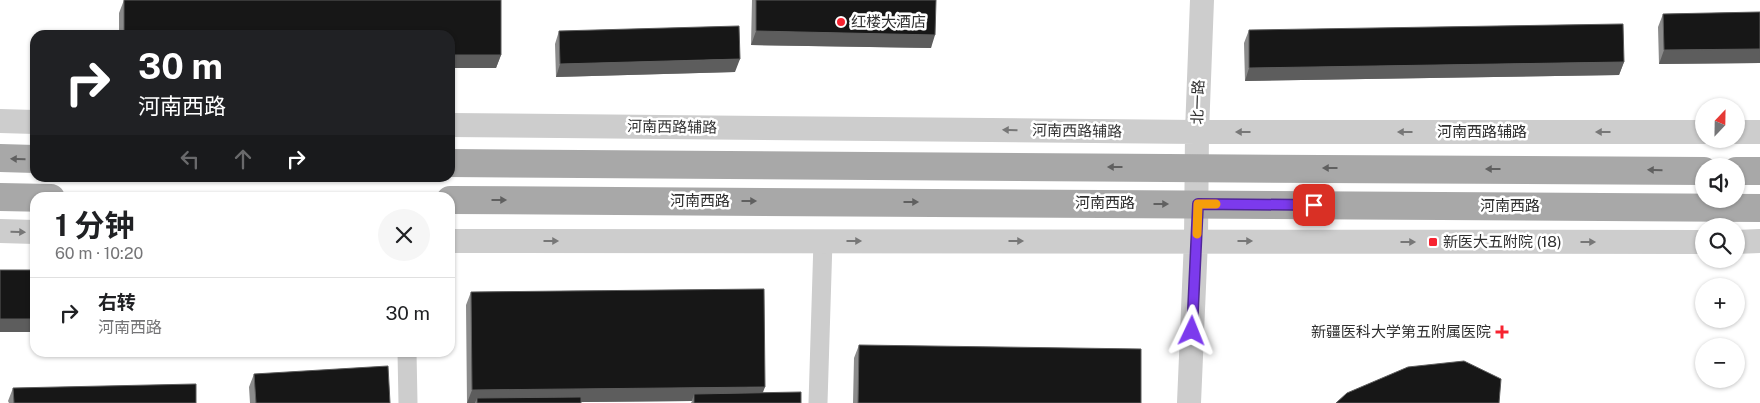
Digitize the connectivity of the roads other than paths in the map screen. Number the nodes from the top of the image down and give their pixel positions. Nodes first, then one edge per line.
1 (1202, 0) edge
2 (0, 122) edge
3 (30, 122) edge
4 (455, 126) edge
5 (1197, 132) junction
6 (1695, 132) edge
7 (1745, 132) edge
8 (1760, 132) edge
9 (0, 158) edge
10 (30, 159) edge
11 (455, 164) edge
12 (1197, 167) junction
13 (1695, 170) edge
14 (1745, 171) edge
15 (1760, 171) edge
16 (0, 197) edge
17 (30, 198) edge
18 (455, 200) edge
19 (1198, 204) junction
20 (1760, 208) edge
21 (0, 231) edge
22 (30, 232) edge
23 (1196, 240) junction
24 (455, 241) edge
25 (1760, 241) edge
26 (823, 242) junction
27 (1695, 242) edge
28 (1745, 242) edge
29 (407, 357) edge
30 (408, 403) edge
31 (818, 403) edge
32 (1189, 403) edge

1 - 5 street, 北一路
2 - 3 street
5 -> 4 street, 河南西路辅路
6 -> 5 street, 河南西路辅路
5 - 12 street, 北一路
7 - 8 street
10 -> 9 main road
12 -> 11 main road
13 -> 12 main road
12 - 19 street, 北一路
14 - 15 main road
16 - 17 main road
18 -> 19 main road, 河南西路
19 - 20 main road, 河南西路
19 - 23 street, 北一路
21 -> 22 street
26 -> 23 street
23 -> 27 street
23 - 32 street, 北一路
24 -> 26 street
25 - 28 street
26 - 31 street
29 - 30 street

